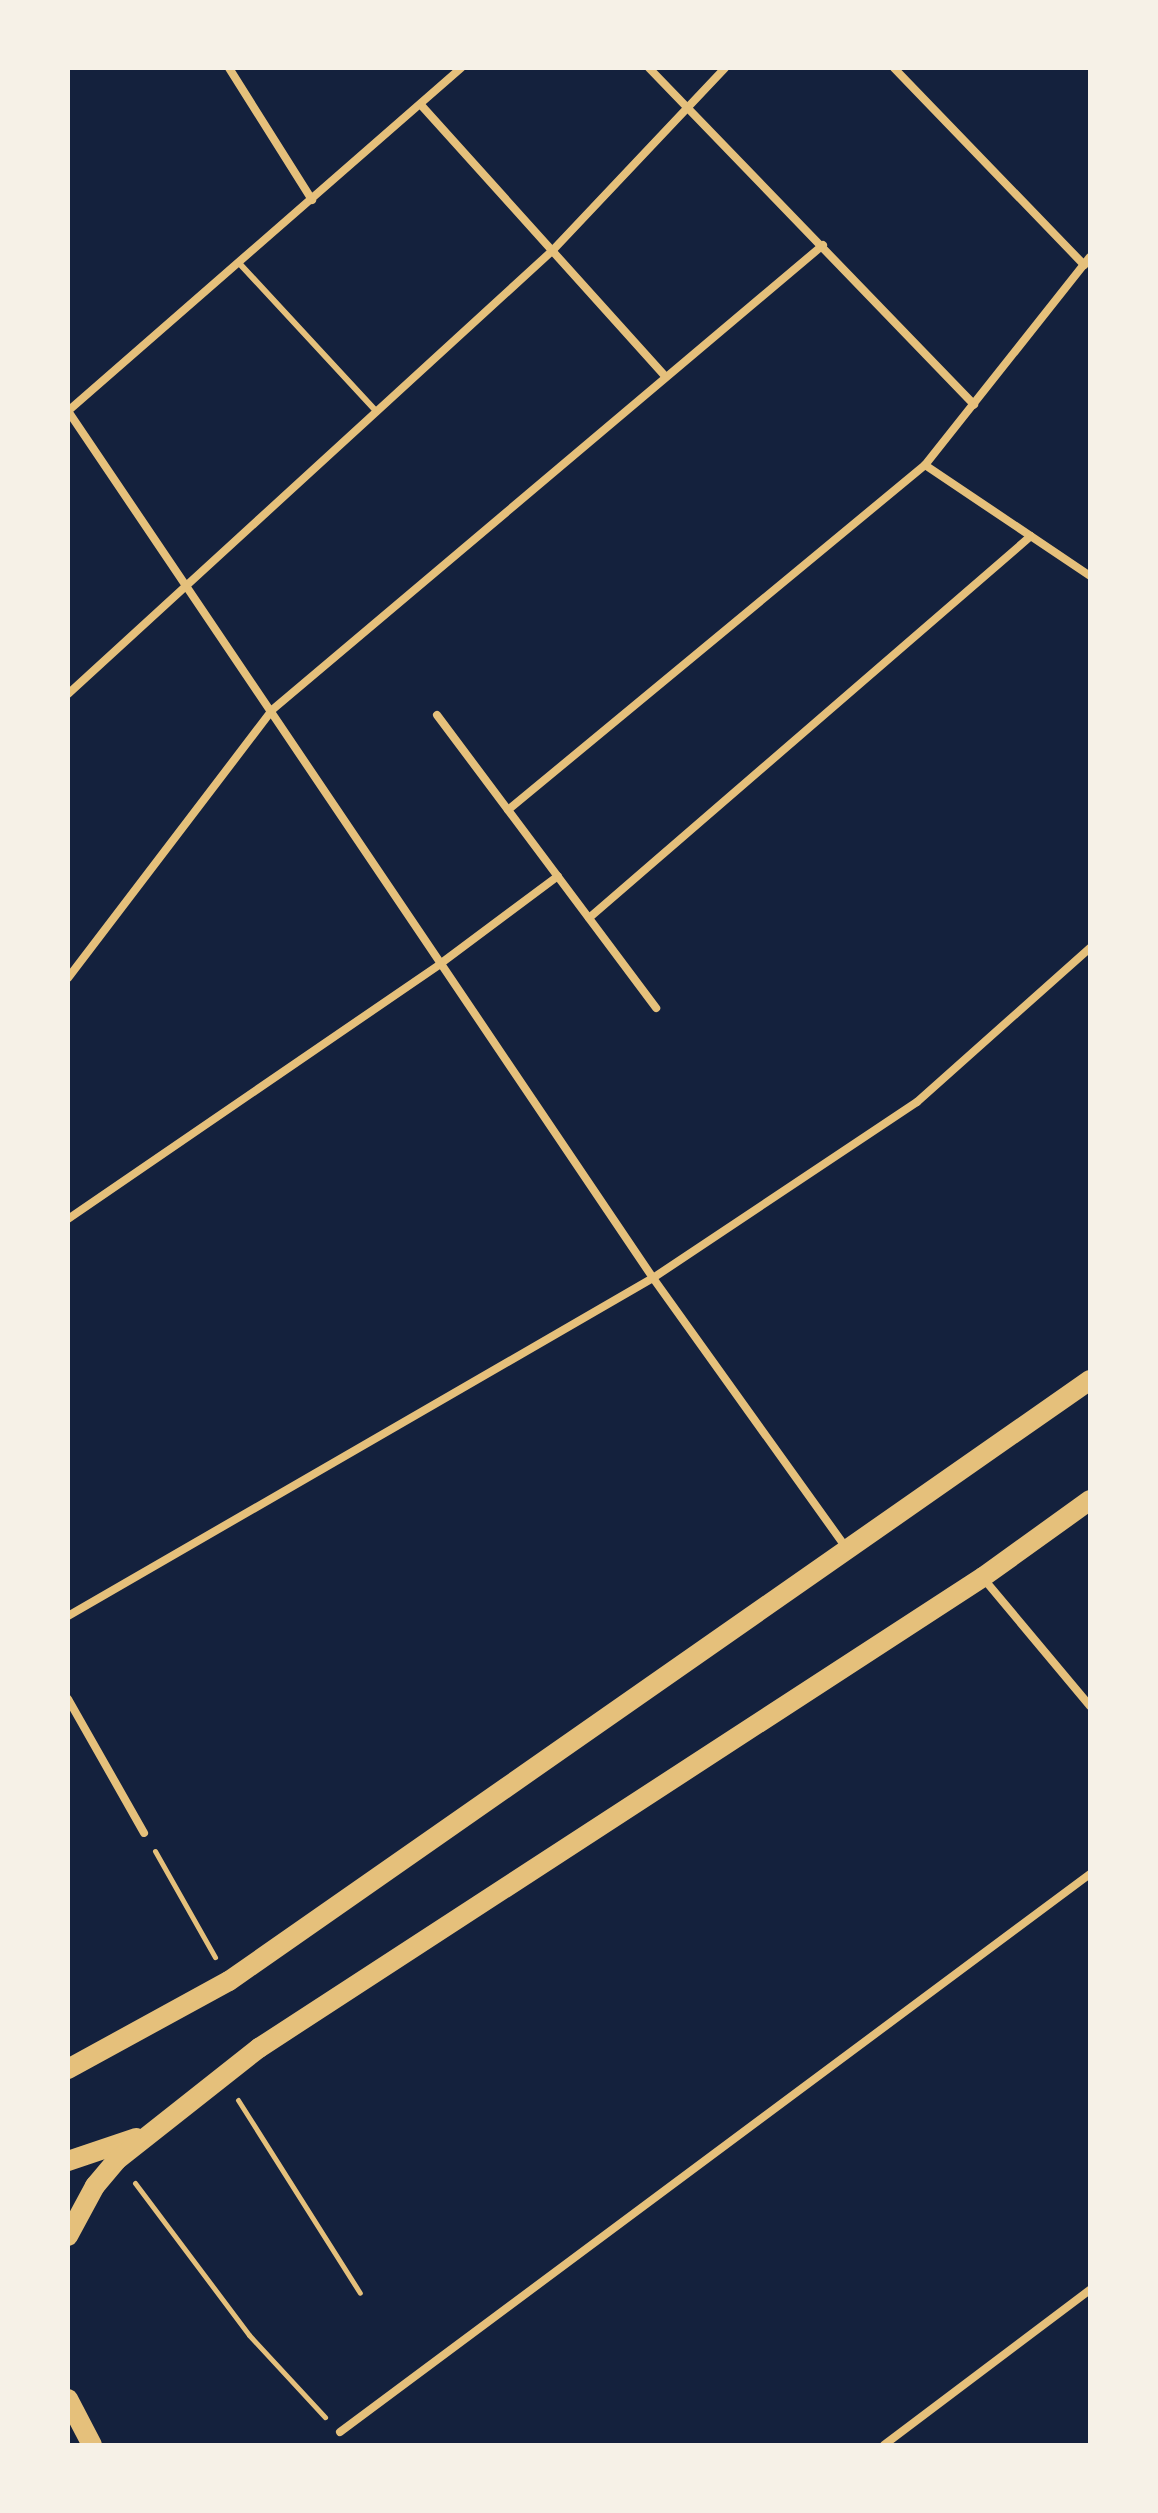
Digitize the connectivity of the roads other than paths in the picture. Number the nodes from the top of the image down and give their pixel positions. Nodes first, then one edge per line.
1 (229, 68) edge
2 (461, 68) edge
3 (649, 68) edge
4 (725, 68) edge
5 (894, 68) edge
6 (421, 105) junction
7 (687, 107) junction
8 (312, 200) junction
9 (823, 245) junction
10 (553, 250) junction
11 (1090, 257) edge
12 (239, 263) junction
13 (1084, 265) junction
14 (665, 376) junction
15 (974, 405) junction
16 (68, 411) edge
17 (377, 412) junction
18 (925, 465) junction
19 (1031, 536) junction
20 (1090, 576) edge
21 (188, 585) junction
22 (68, 694) edge
23 (272, 710) junction
24 (437, 715) dead end
25 (508, 810) junction
26 (558, 876) junction
27 (589, 918) junction
28 (1090, 948) edge
29 (440, 964) junction
30 (68, 978) edge
31 (656, 1008) dead end
32 (68, 1219) edge
33 (653, 1278) junction
34 (1090, 1380) edge
35 (1090, 1500) edge
36 (849, 1550) junction
37 (983, 1577) junction
38 (68, 1616) edge
39 (68, 1699) edge
40 (1090, 1706) edge
41 (144, 1833) road end
42 (1090, 1874) edge
43 (68, 2069) edge
44 (146, 2135) junction
45 (68, 2161) edge
46 (68, 2236) edge
47 (1090, 2290) edge
48 (68, 2399) edge
49 (340, 2432) road end
50 (92, 2445) edge
51 (884, 2445) edge

1 - 8 street
2 - 6 street
3 - 7 street
4 - 7 street
5 - 13 street
6 - 8 street
6 - 10 street
7 - 9 street
7 - 10 street
8 - 12 street
9 - 14 street
9 - 15 street
10 - 14 street
10 - 17 street
11 - 13 street
12 - 16 street
12 - 17 lane
13 - 15 street
14 - 23 street
15 - 18 street
16 - 21 street
17 - 21 street
18 - 19 street
18 - 25 street
19 - 20 street
19 - 27 street
21 - 22 street
21 - 23 street
23 - 29 street
23 - 30 street
24 - 25 street
25 - 26 street
26 - 27 street
26 - 29 street
27 - 31 street
28 - 33 street
29 - 32 street
29 - 33 street
33 - 36 street
33 - 38 street
34 - 36 main road
35 - 37 main road
36 - 43 main road
37 - 40 street
37 - 44 main road
39 - 41 street
42 - 49 street
44 - 45 main road
44 - 46 main road
47 - 51 street
48 - 50 main road

